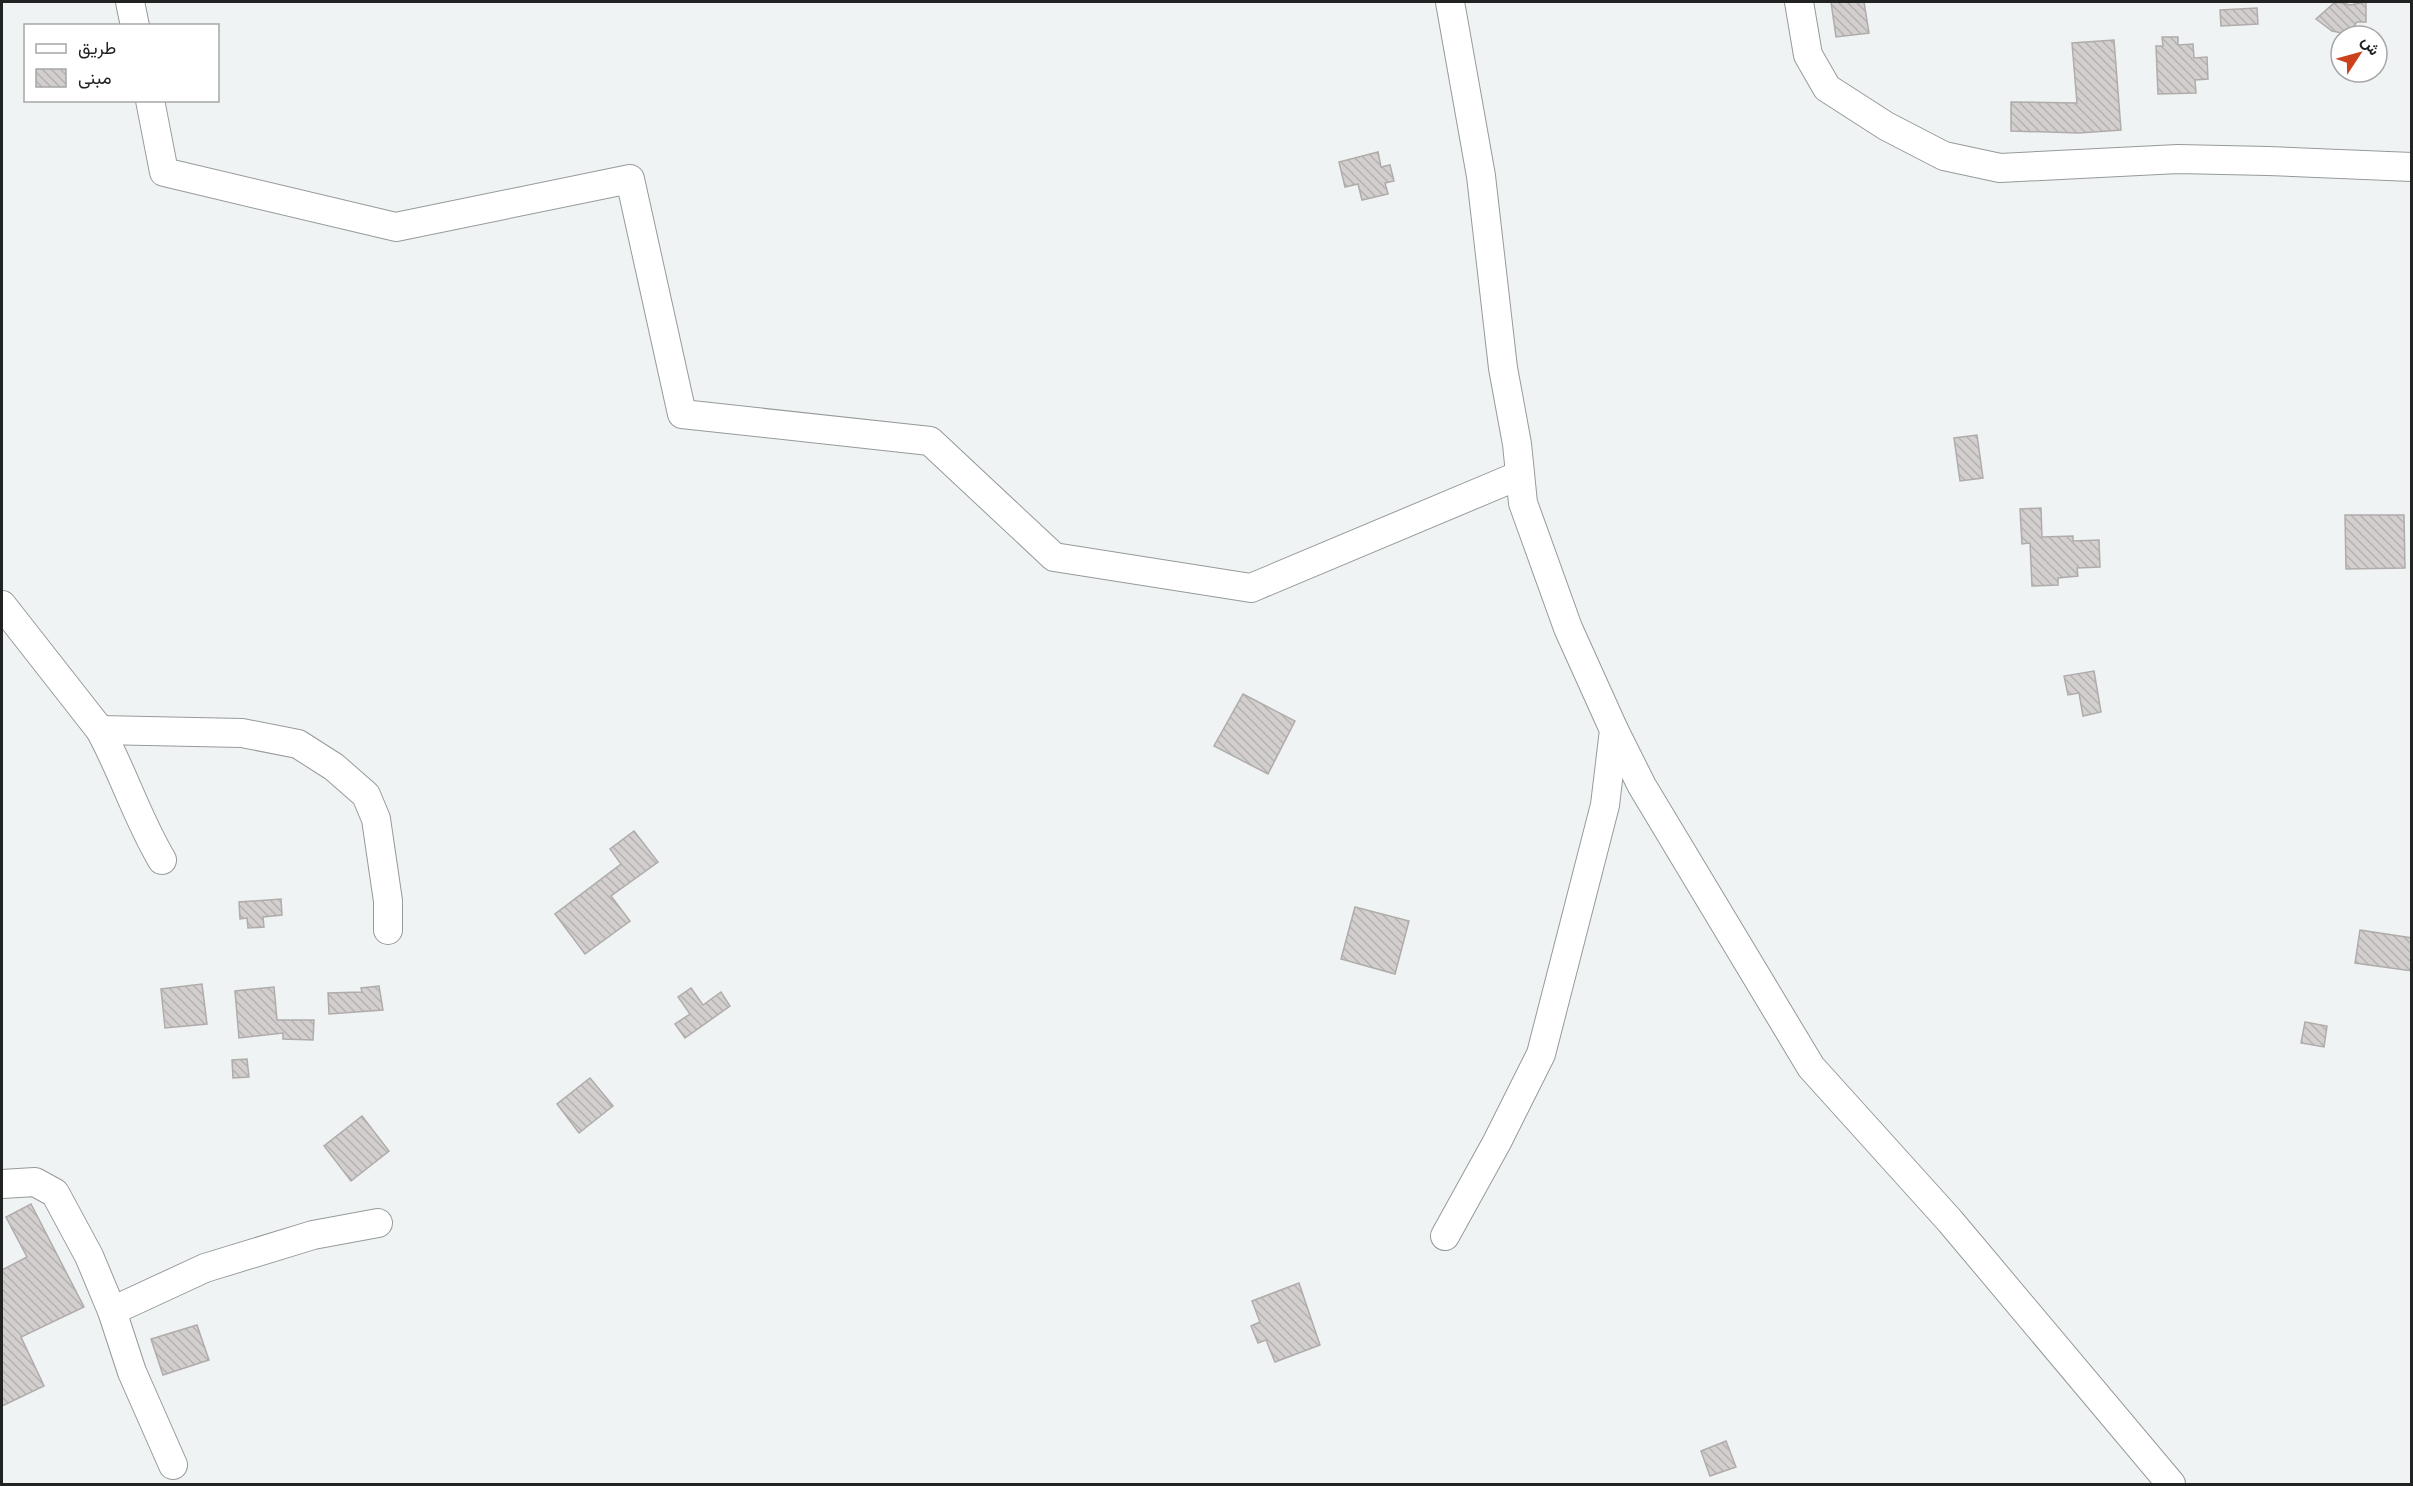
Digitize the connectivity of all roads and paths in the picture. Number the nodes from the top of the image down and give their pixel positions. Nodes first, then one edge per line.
1 (130, 2) edge
2 (1799, 2) edge
3 (1455, 4) edge
4 (135, 24) edge
5 (150, 102) edge
6 (2412, 167) edge
7 (1520, 475) junction
8 (2, 605) edge
9 (100, 730) junction
10 (1614, 730) junction
11 (162, 860) dead end
12 (388, 930) dead end
13 (2, 1184) edge
14 (378, 1223) dead end
15 (1445, 1236) dead end
16 (112, 1311) junction
17 (173, 1465) dead end
18 (2171, 1485) edge

1 - 4 street
2 - 6 street
3 - 7 street
5 - 7 street
7 - 10 street
8 - 9 street
9 - 11 street
9 - 12 street
10 - 15 street
10 - 18 street
13 - 16 street
14 - 16 street
16 - 17 street

